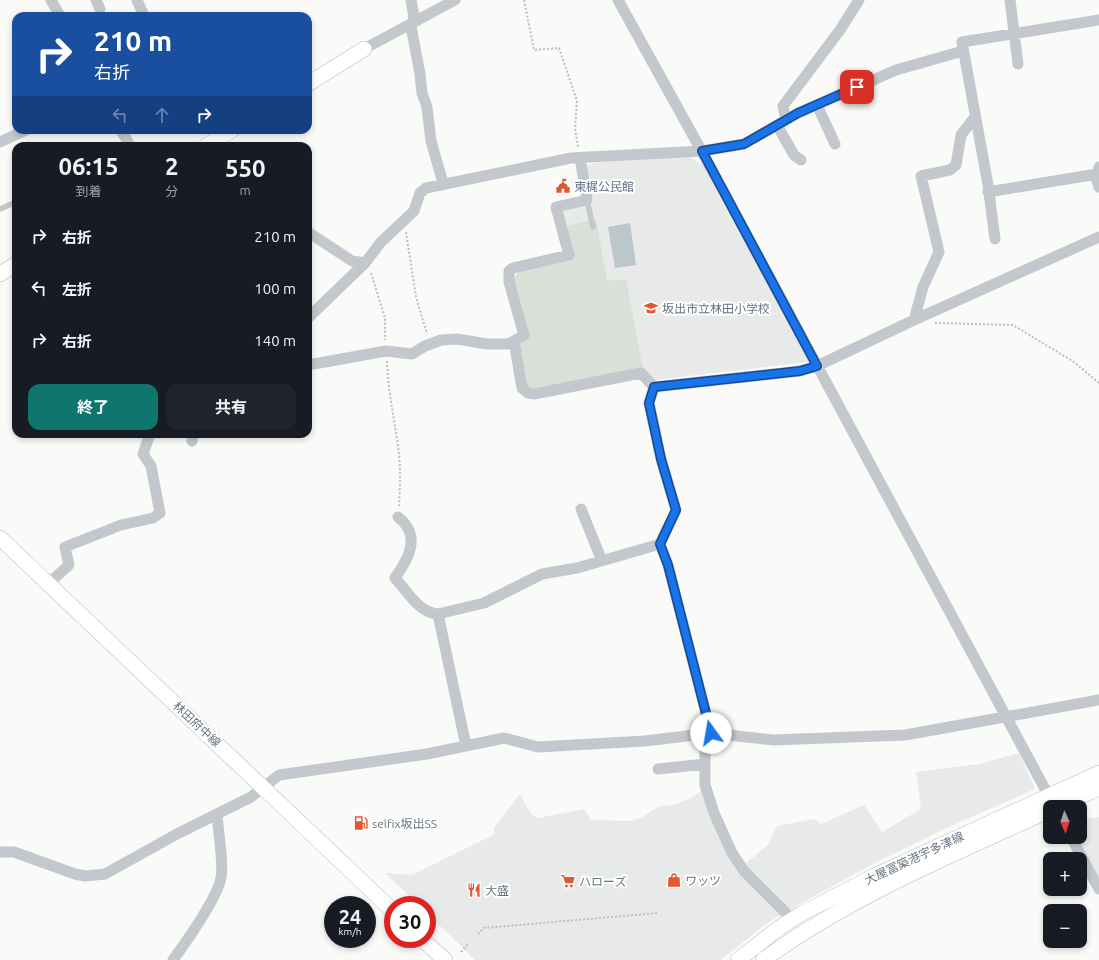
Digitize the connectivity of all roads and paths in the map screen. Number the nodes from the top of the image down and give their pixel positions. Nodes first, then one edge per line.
1 (51, 0) edge
2 (137, 0) edge
3 (411, 0) edge
4 (455, 0) edge
5 (524, 0) edge
6 (618, 0) edge
7 (860, 0) edge
8 (1010, 0) edge
9 (58, 12) edge
10 (142, 12) edge
11 (1099, 20) edge
12 (412, 22) junction
13 (1014, 34) junction
14 (364, 49) joint
15 (964, 50) junction
16 (1018, 64) dead end
17 (312, 82) edge
18 (817, 105) junction
19 (975, 117) junction
20 (781, 123) junction
21 (17, 134) edge
22 (226, 134) edge
23 (0, 142) edge
24 (212, 142) edge
25 (835, 144) dead end
26 (702, 151) junction
27 (580, 158) junction
28 (801, 160) dead end
29 (1098, 170) edge
30 (443, 183) junction
31 (1099, 187) edge
32 (988, 192) junction
33 (587, 200) junction
34 (12, 204) edge
35 (0, 209) edge
36 (404, 221) junction
37 (593, 227) dead end
38 (312, 235) edge
39 (1098, 238) edge
40 (995, 239) dead end
41 (365, 263) junction
42 (12, 266) edge
43 (0, 274) edge
44 (312, 314) edge
45 (914, 320) junction
46 (934, 323) dead end
47 (514, 341) junction
48 (427, 345) junction
49 (386, 351) junction
50 (312, 364) edge
51 (817, 366) junction
52 (1099, 383) edge
53 (654, 387) junction
54 (149, 438) edge
55 (581, 509) dead end
56 (398, 517) joint
57 (0, 538) edge
58 (660, 544) junction
59 (602, 561) junction
60 (48, 584) junction
61 (438, 614) junction
62 (1099, 700) edge
63 (1005, 718) junction
64 (708, 734) junction
65 (466, 746) junction
66 (705, 764) junction
67 (658, 769) dead end
68 (1099, 773) edge
69 (263, 787) junction
70 (1099, 788) edge
71 (1049, 800) edge
72 (1059, 800) edge
73 (1066, 800) edge
74 (1043, 809) edge
75 (1043, 809) edge
76 (217, 814) junction
77 (1075, 844) edge
78 (0, 852) edge
79 (1099, 889) edge
80 (384, 903) edge
81 (658, 913) dead end
82 (793, 920) junction
83 (478, 934) dead end
84 (468, 944) dead end
85 (432, 948) edge
86 (461, 952) dead end
87 (172, 960) edge
88 (445, 960) edge
89 (738, 960) edge
90 (763, 960) edge

1 - 9 street
2 - 10 street
3 - 12 street
4 - 12 street
5 - 27 path
6 - 26 street
7 - 20 street
8 - 13 street
11 - 13 street
12 - 14 street
12 - 30 street
13 - 15 street
13 - 16 street
14 - 17 main road
15 - 18 street
15 - 19 street
18 - 20 street
18 - 25 street
19 - 32 street
19 - 45 street
20 - 26 street
20 - 28 street
21 - 23 street
22 - 24 main road
26 - 27 street
26 - 51 street
27 - 30 street
27 - 33 street
29 - 31 street
29 - 32 street
30 - 36 street
32 - 40 street
33 - 37 lane
33 - 47 street
34 - 35 lane
36 - 41 street
36 - 48 path
38 - 41 street
39 - 45 street
41 - 44 street
41 - 49 path
42 - 43 main road
45 - 51 street
46 - 52 path
47 - 48 street
47 - 53 street
48 - 49 street
49 - 50 street
49 - 56 path
51 - 53 street
51 - 63 street
53 - 58 street
54 - 60 street
55 - 59 street
56 - 61 street
57 - 60 main road, 林田府中線
58 - 59 street
58 - 64 street
59 - 61 street
60 - 69 main road, 林田府中線
61 - 65 street
62 - 63 street
63 - 64 street
63 - 71 street
64 - 65 street
64 - 66 street
65 - 69 street
66 - 67 street
66 - 82 street
68 - 72 main road, 大屋冨築港宇多津線
69 - 76 street
69 - 80 main road, 林田府中線
70 - 73 main road, 大屋冨築港宇多津線
74 - 82 main road, 大屋冨築港宇多津線
75 - 90 main road, 大屋冨築港宇多津線
76 - 78 street
76 - 87 street
77 - 79 street
81 - 83 path
82 - 89 main road, 大屋冨築港宇多津線
84 - 86 path
85 - 88 main road

